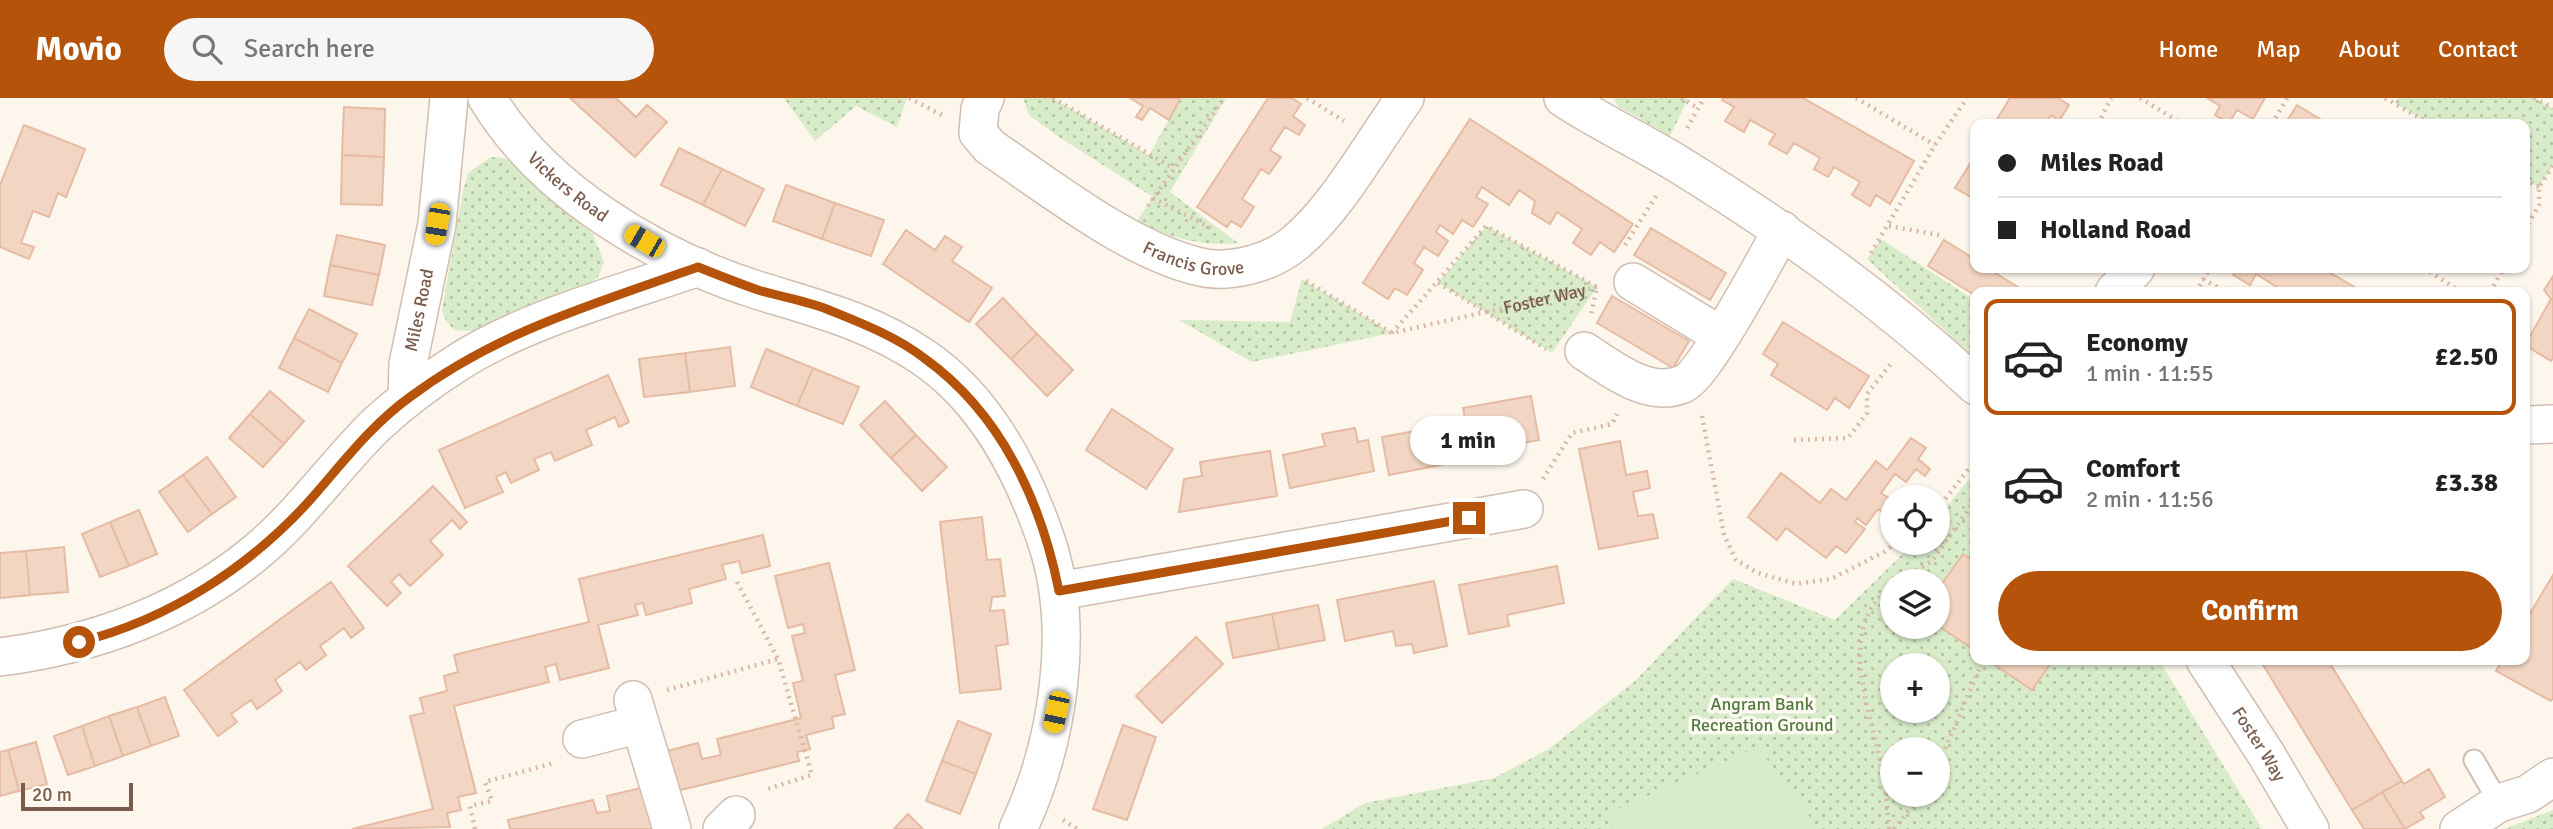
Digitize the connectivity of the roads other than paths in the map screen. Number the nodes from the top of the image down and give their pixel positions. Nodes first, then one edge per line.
1 (449, 98) edge
2 (487, 98) edge
3 (985, 98) edge
4 (1405, 98) edge
5 (1566, 99) edge
6 (1782, 230) junction
7 (698, 267) junction
8 (1619, 270) road end
9 (2132, 273) edge
10 (2119, 287) edge
11 (1720, 335) junction
12 (1584, 351) road end
13 (1970, 380) edge
14 (407, 398) junction
15 (2553, 424) edge
16 (2530, 425) edge
17 (1524, 509) road end
18 (1059, 591) junction
19 (0, 657) edge
20 (2209, 665) edge
21 (582, 739) road end
22 (2474, 760) dead end
23 (2553, 777) edge
24 (2499, 803) junction
25 (672, 829) edge
26 (1018, 829) edge
27 (2310, 829) edge
28 (2459, 829) edge

1 - 14 street, Miles Road
2 - 7 street, Vickers Road
3 - 4 street, Francis Grove
5 - 6 street
6 - 11 street
6 - 13 street
7 - 14 street
7 - 18 street, Vickers Road
8 - 11 street
9 - 10 street
11 - 12 street
14 - 19 street
15 - 16 street
17 - 18 street
18 - 26 street, Vickers Road
20 - 27 street, Foster Way
21 - 25 street
22 - 24 lane
23 - 24 street
24 - 28 street

